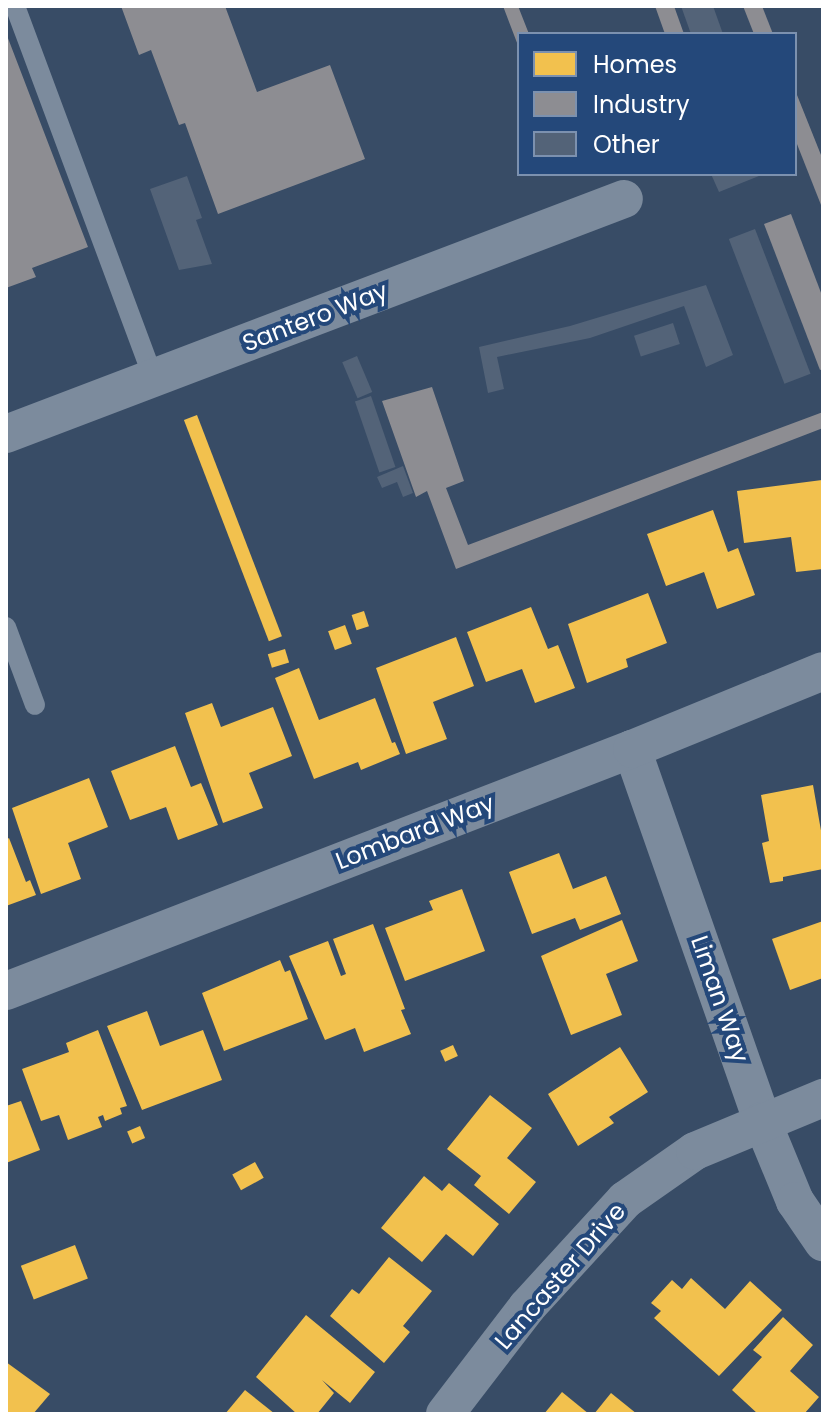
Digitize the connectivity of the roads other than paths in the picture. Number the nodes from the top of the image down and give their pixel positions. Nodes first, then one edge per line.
1 (15, 6) edge
2 (624, 199) dead end
3 (153, 378) junction
4 (6, 434) edge
5 (6, 627) edge
6 (823, 671) edge
7 (35, 705) dead end
8 (632, 749) junction
9 (6, 991) edge
10 (823, 1098) edge
11 (762, 1121) junction
12 (823, 1242) edge
13 (445, 1414) edge

1 - 3 lane
2 - 3 street, Santero Way
3 - 4 street, Santero Way
5 - 7 lane
6 - 8 street, Lombard Way
8 - 9 street, Lombard Way
8 - 11 street, Liman Way
10 - 11 street, Lancaster Drive
11 - 12 street, Liman Way
11 - 13 street, Lancaster Drive

